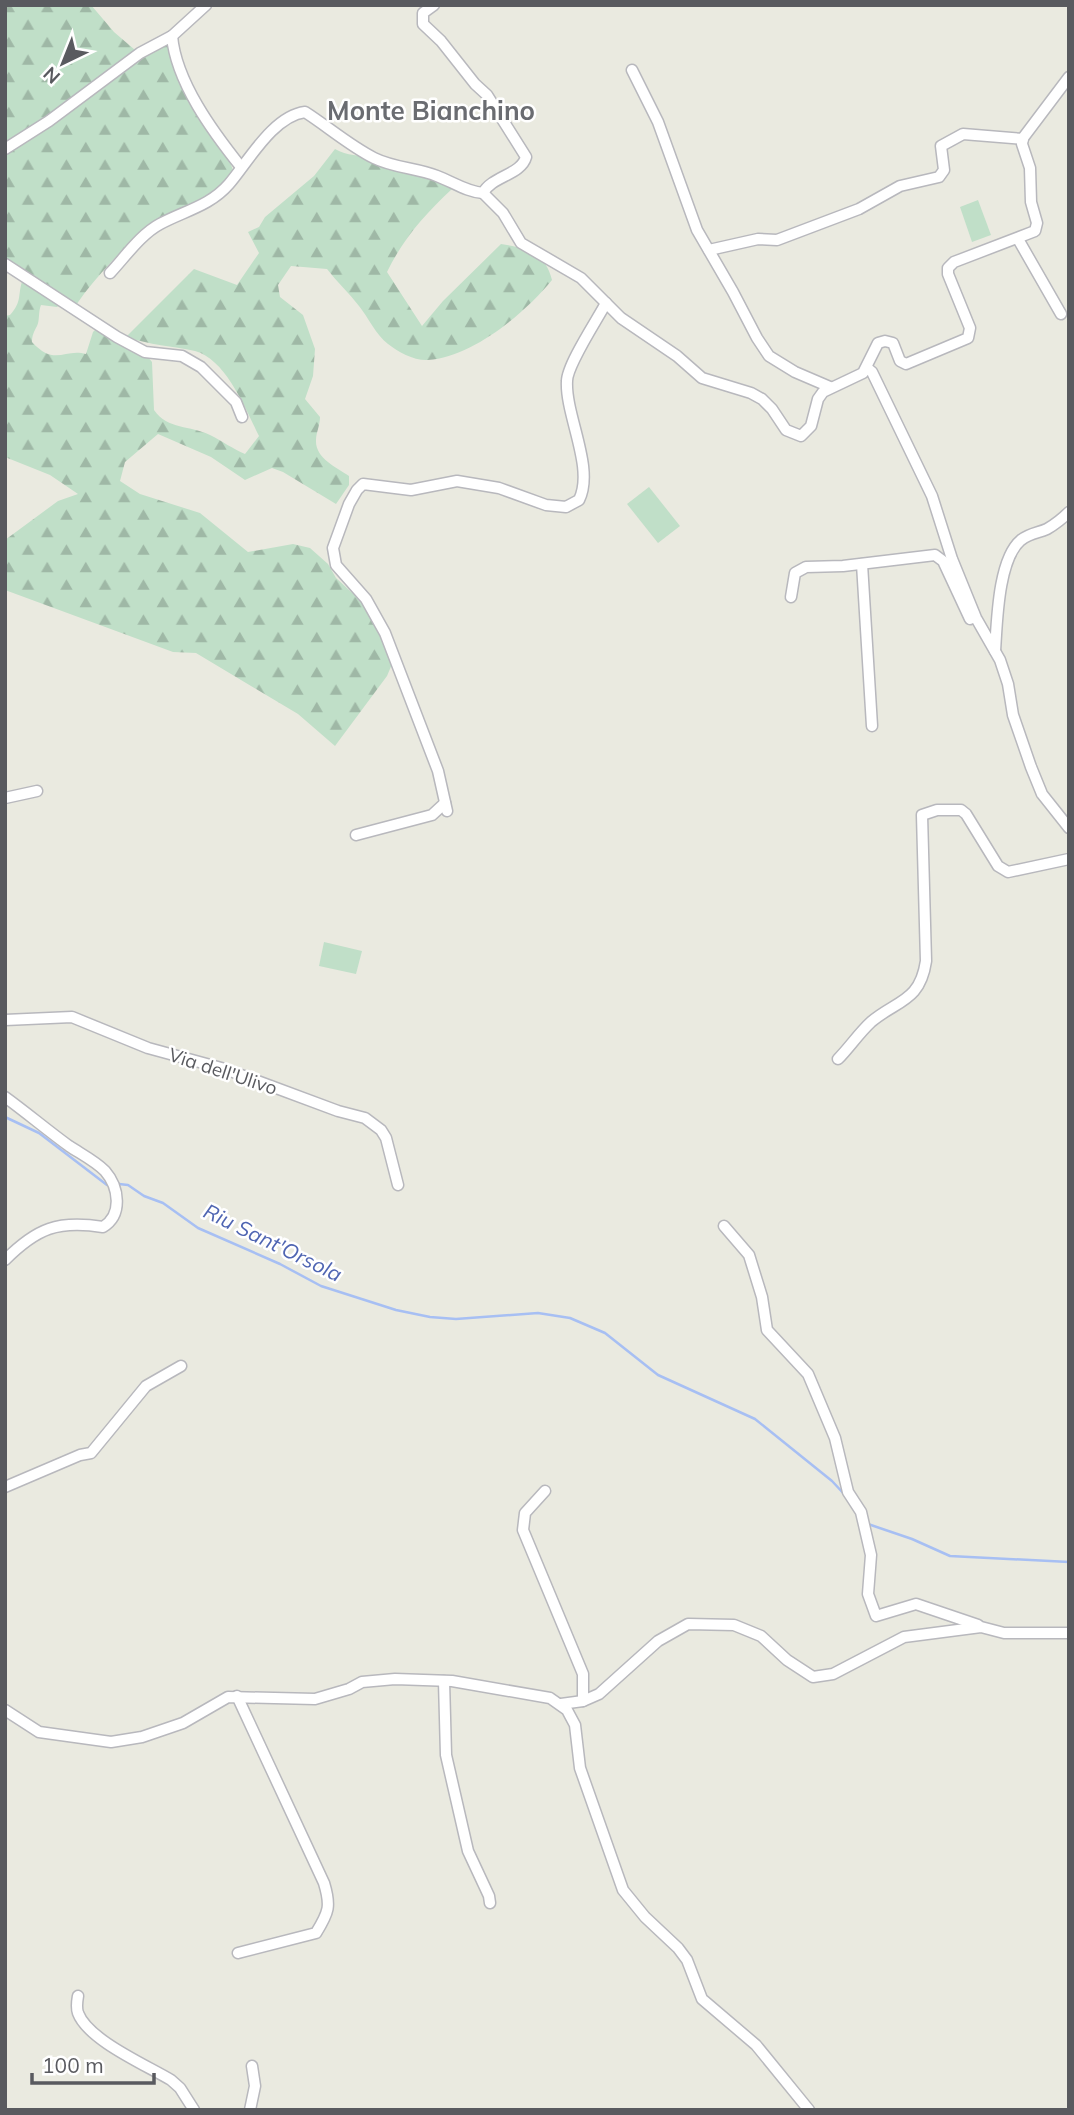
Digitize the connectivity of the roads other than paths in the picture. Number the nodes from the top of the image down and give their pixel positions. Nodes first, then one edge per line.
1 (206, 5) edge
2 (434, 5) edge
3 (172, 36) junction
4 (632, 69) dead end
5 (1069, 77) edge
6 (1023, 139) junction
7 (5, 149) edge
8 (241, 167) junction
9 (483, 193) junction
10 (1018, 239) junction
11 (709, 250) junction
12 (5, 264) edge
13 (110, 273) dead end
14 (606, 303) junction
15 (1061, 314) dead end
16 (867, 368) junction
17 (830, 387) junction
18 (242, 417) dead end
19 (1069, 512) edge
20 (862, 564) junction
21 (791, 597) dead end
22 (998, 656) junction
23 (872, 726) dead end
24 (37, 791) dead end
25 (5, 798) edge
26 (1069, 828) edge
27 (356, 835) dead end
28 (1069, 859) edge
29 (5, 1020) edge
30 (838, 1059) dead end
31 (5, 1097) edge
32 (398, 1185) dead end
33 (724, 1226) dead end
34 (5, 1260) edge
35 (181, 1366) dead end
36 (5, 1487) edge
37 (545, 1491) dead end
38 (981, 1627) junction
39 (1069, 1633) edge
40 (444, 1681) junction
41 (237, 1696) junction
42 (583, 1701) junction
43 (561, 1704) junction
44 (5, 1710) edge
45 (490, 1903) dead end
46 (238, 1953) dead end
47 (78, 1996) dead end
48 (251, 2066) dead end
49 (194, 2110) edge
50 (250, 2110) edge
51 (809, 2110) edge

1 - 3 street
2 - 9 street
3 - 7 street
3 - 8 street
4 - 11 street
5 - 6 street
6 - 10 street
6 - 11 street
8 - 9 street
8 - 13 street
9 - 14 street
10 - 15 street
10 - 16 street
11 - 17 street
12 - 18 street
14 - 17 street
14 - 27 street
16 - 17 street
16 - 22 street
19 - 22 street
20 - 21 street
20 - 22 street
20 - 23 street
22 - 26 street
24 - 25 street
28 - 30 street
29 - 32 street, Via dell'Ulivo
31 - 34 street
33 - 38 street
35 - 36 street
37 - 42 street
38 - 39 street
38 - 42 street
40 - 41 street
40 - 43 street
40 - 45 street
41 - 44 street
41 - 46 street
42 - 43 street
43 - 51 street
47 - 49 street
48 - 50 street

